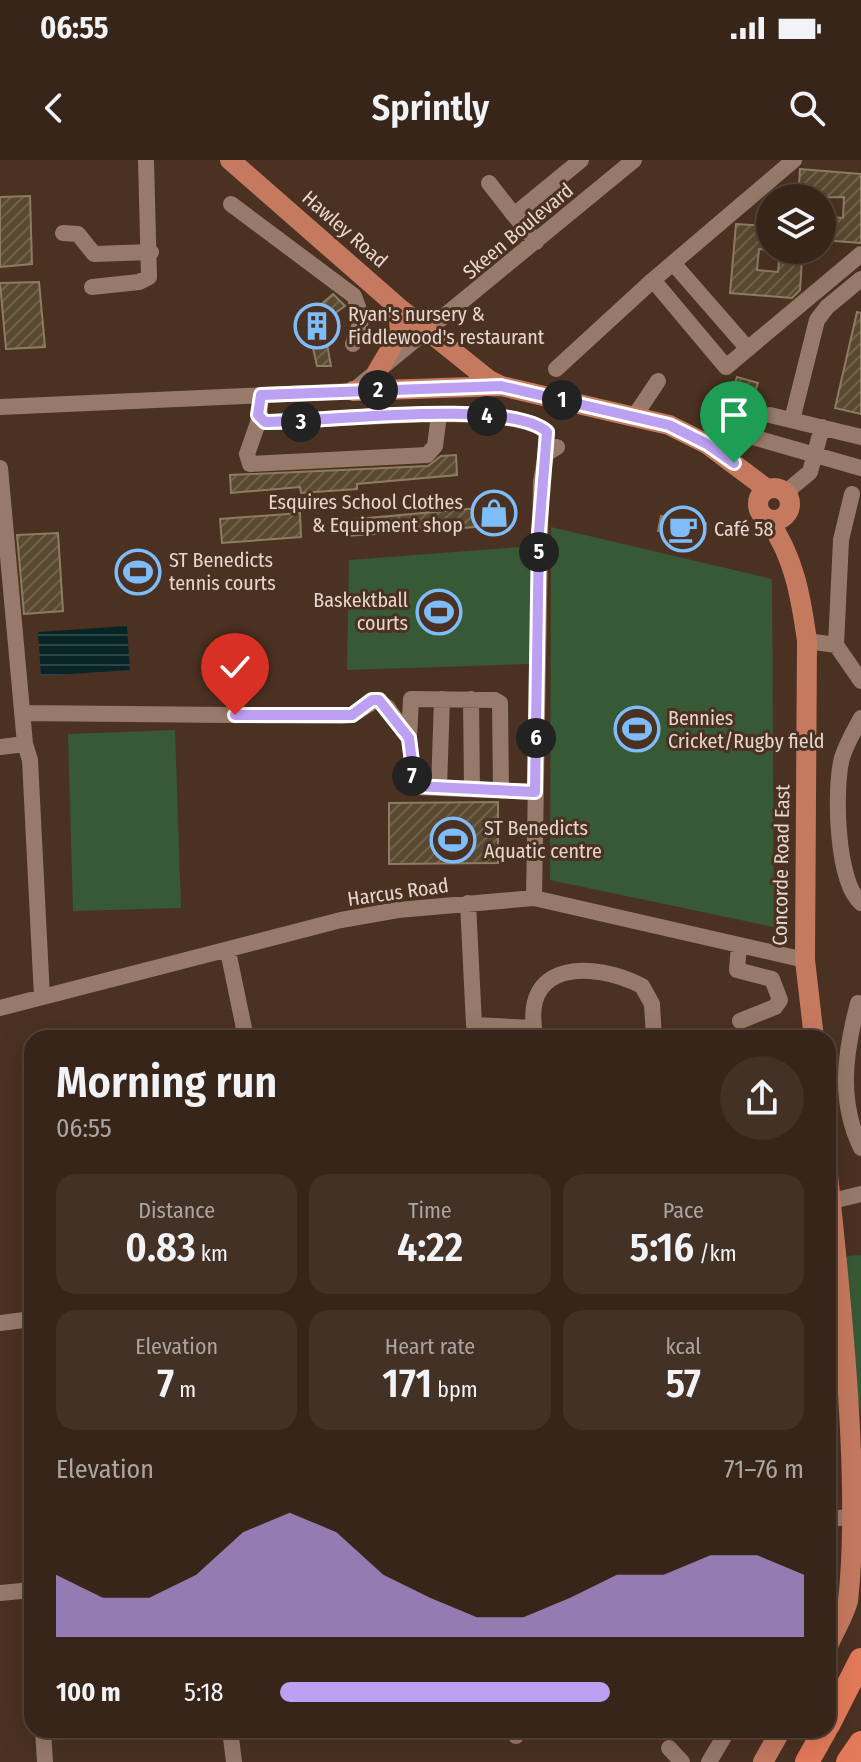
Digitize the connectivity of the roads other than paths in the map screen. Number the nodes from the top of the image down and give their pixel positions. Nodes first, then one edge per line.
1 (146, 160) edge
2 (230, 160) edge
3 (581, 160) edge
4 (634, 160) edge
5 (794, 160) edge
6 (489, 183) dead end
7 (231, 204) dead end
8 (289, 212) junction
9 (514, 215) junction
10 (63, 233) dead end
11 (270, 235) junction
12 (536, 242) junction
13 (151, 252) junction
14 (861, 254) edge
15 (673, 263) junction
16 (861, 279) edge
17 (653, 280) junction
18 (92, 287) dead end
19 (398, 307) junction
20 (428, 333) junction
21 (353, 344) dead end
22 (748, 349) junction
23 (556, 369) dead end
24 (377, 372) junction
25 (658, 381) dead end
26 (501, 386) junction
27 (353, 391) junction
28 (261, 395) junction
29 (0, 407) edge
30 (439, 415) junction
31 (770, 415) dead end
32 (634, 417) junction
33 (259, 420) junction
34 (798, 422) junction
35 (822, 427) junction
36 (721, 428) dead end
37 (861, 437) edge
38 (796, 451) junction
39 (814, 456) junction
40 (0, 468) edge
41 (861, 468) edge
42 (852, 494) dead end
43 (774, 503) junction
44 (807, 641) junction
45 (836, 645) junction
46 (861, 681) edge
47 (442, 699) junction
48 (471, 699) junction
49 (22, 713) junction
50 (861, 718) edge
51 (409, 738) junction
52 (25, 744) junction
53 (0, 747) edge
54 (439, 788) junction
55 (472, 789) junction
56 (501, 790) junction
57 (535, 792) junction
58 (534, 898) junction
59 (468, 903) junction
60 (861, 903) edge
61 (739, 945) junction
62 (228, 951) junction
63 (805, 960) junction
64 (42, 997) junction
65 (858, 1003) dead end
66 (0, 1008) edge
67 (740, 1021) dead end
68 (244, 1030) edge
69 (475, 1030) edge
70 (535, 1030) edge
71 (654, 1030) edge
72 (813, 1030) edge
73 (861, 1148) edge
74 (861, 1194) edge
75 (836, 1200) edge
76 (836, 1258) edge
77 (24, 1320) edge
78 (0, 1323) edge
79 (860, 1516) edge
80 (836, 1518) edge
81 (24, 1591) edge
82 (0, 1593) edge
83 (836, 1628) edge
84 (861, 1660) edge
85 (836, 1710) edge
86 (44, 1738) edge
87 (231, 1738) edge
88 (723, 1738) edge
89 (776, 1738) edge
90 (821, 1738) edge
91 (861, 1743) edge
92 (669, 1748) dead end
93 (45, 1762) edge
94 (234, 1762) edge
95 (682, 1762) edge
96 (709, 1762) edge
97 (763, 1762) edge
98 (807, 1762) edge
99 (848, 1762) edge

1 - 13 street
2 - 8 main road, Hawley Road
3 - 9 street
4 - 12 street, Skeen Boulevard
5 - 15 street
6 - 9 street
7 - 11 street
8 - 11 street
8 - 19 main road, Hawley Road
9 - 12 street
10 - 13 street
11 - 21 street
12 - 20 street, Skeen Boulevard
13 - 18 street
14 - 22 street
15 - 17 street
15 - 22 street
16 - 34 street
17 - 22 street
17 - 23 street
19 - 20 main road, Hawley Road
19 - 24 main road
20 - 24 street, Skeen Boulevard
20 - 26 main road, Concorde Road East
24 - 27 street, Skeen Boulevard
25 - 32 street
26 - 27 main road
26 - 32 main road, Concorde Road East
27 - 28 street
28 - 29 street
28 - 33 street
30 - 33 street
30 - 33 street
30 - 57 street
31 - 34 street
32 - 43 main road, Concorde Road East
34 - 35 street
34 - 38 street
35 - 37 street
35 - 39 street
36 - 38 street
38 - 39 street
39 - 41 street
39 - 43 street
40 - 49 street
42 - 45 street
43 - 44 main road, Concorde Road East
44 - 45 street
44 - 63 main road, Concorde Road East
45 - 46 street
47 - 48 street
47 - 51 street
47 - 54 street
48 - 55 street
48 - 56 street
49 - 51 street
49 - 52 street
50 - 60 street
51 - 54 street
52 - 53 street
52 - 64 street
54 - 55 street
55 - 56 street
56 - 57 street
57 - 58 street
58 - 59 street, Harcus Road
58 - 61 street, Harcus Road
59 - 62 street, Harcus Road
59 - 69 street
61 - 63 street, Harcus Road
61 - 67 street
62 - 64 street, Harcus Road
62 - 68 street
63 - 72 main road, Concorde Road East
64 - 66 street, Harcus Road
65 - 73 street
70 - 71 street
74 - 75 street
76 - 79 main road
77 - 78 street
79 - 80 street
79 - 83 main road
81 - 82 street
84 - 85 highway
86 - 93 street
87 - 94 street
88 - 96 street
89 - 97 main road
90 - 98 highway
91 - 99 highway
92 - 95 street

